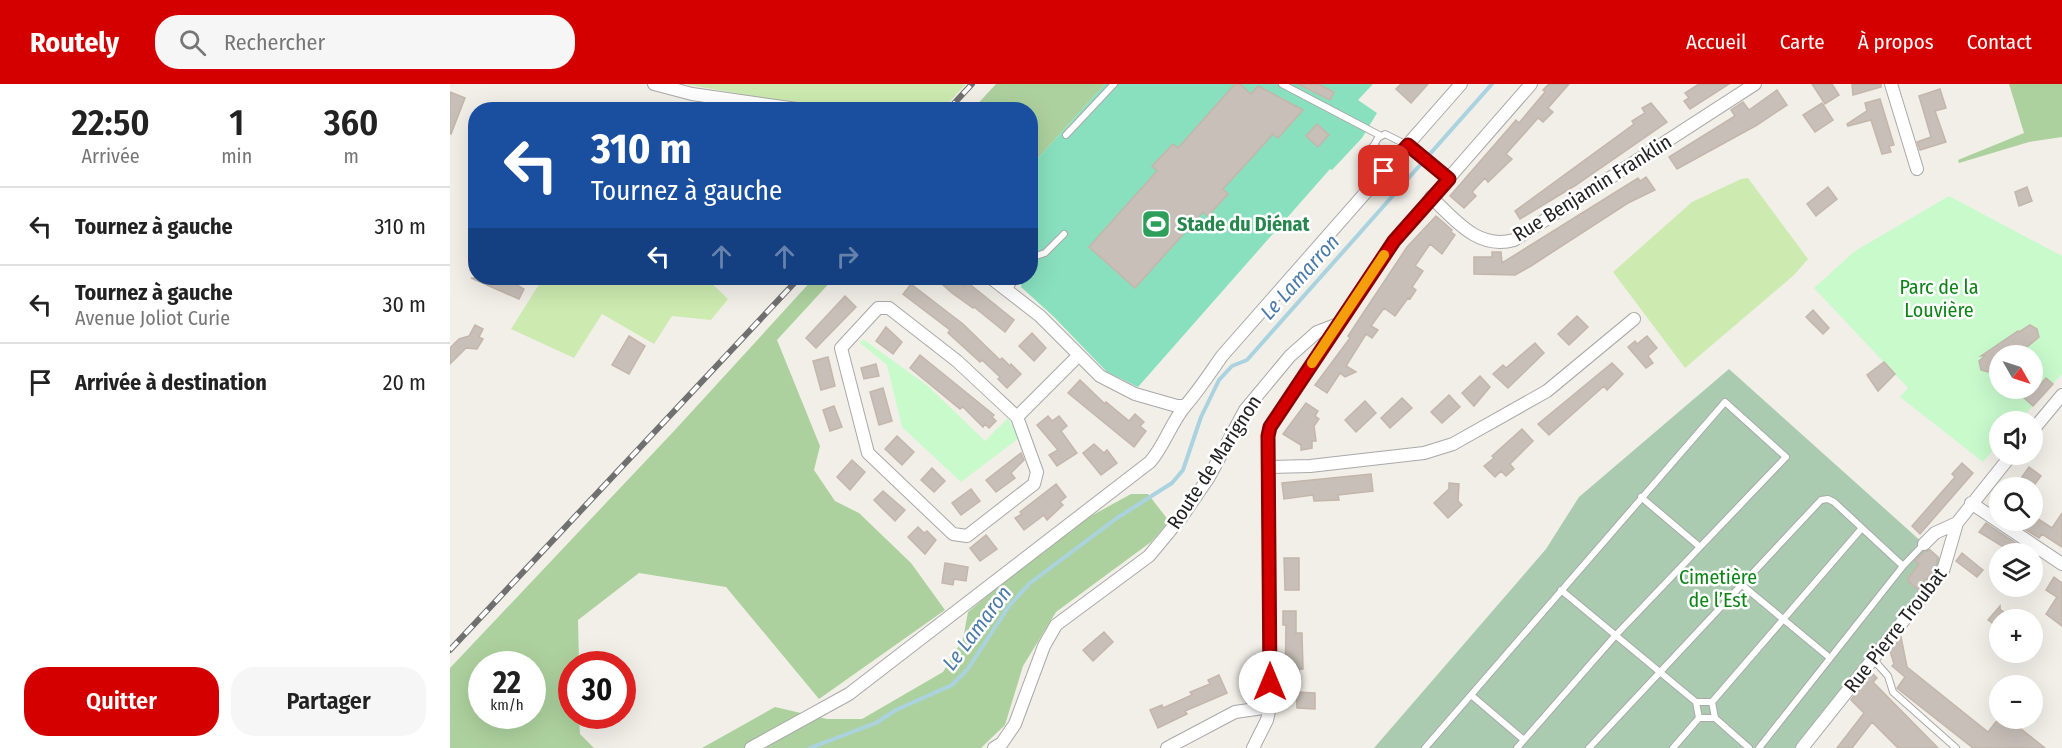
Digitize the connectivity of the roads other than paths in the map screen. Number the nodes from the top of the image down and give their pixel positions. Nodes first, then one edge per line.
1 (654, 84) edge
2 (1114, 84) edge
3 (1282, 84) edge
4 (1461, 84) edge
5 (1531, 84) edge
6 (1755, 84) edge
7 (1891, 84) edge
8 (748, 102) edge
9 (1066, 135) dead end
10 (1381, 136) junction
11 (1374, 144) junction
12 (1412, 149) junction
13 (1393, 162) junction
14 (1917, 169) dead end
15 (1384, 171) junction
16 (1449, 179) junction
17 (1431, 197) junction
18 (1064, 234) dead end
19 (1038, 255) edge
20 (1002, 285) edge
21 (1012, 285) edge
22 (1009, 290) junction
23 (1634, 319) dead end
24 (1338, 324) junction
25 (1078, 356) junction
26 (2062, 395) edge
27 (1185, 406) junction
28 (1017, 417) junction
29 (2043, 417) edge
30 (2004, 465) edge
31 (1269, 466) junction
32 (1641, 497) junction
33 (1971, 503) junction
34 (1957, 523) junction
35 (1862, 528) junction
36 (1924, 544) joint
37 (1700, 547) junction
38 (2062, 564) edge
39 (1903, 566) junction
40 (1742, 585) junction
41 (1561, 590) junction
42 (1783, 620) junction
43 (1615, 636) junction
44 (1830, 658) junction
45 (1873, 659) junction
46 (1660, 673) junction
47 (1471, 695) junction
48 (1696, 702) junction
49 (1712, 702) junction
50 (1270, 706) junction
51 (1699, 718) junction
52 (1715, 718) junction
53 (1524, 740) junction
54 (1808, 746) edge
55 (752, 748) edge
56 (994, 748) edge
57 (1167, 748) edge
58 (1253, 748) edge
59 (1425, 748) edge
60 (1517, 748) edge
61 (1589, 748) edge
62 (1673, 748) edge
63 (1749, 748) edge
64 (1759, 748) edge
65 (1956, 748) edge

1 - 8 street
2 - 9 lane
3 - 10 lane
4 - 12 street
5 - 16 street
6 - 17 street, Rue Benjamin Franklin
7 - 14 street
10 - 11 lane
10 - 12 lane
11 - 13 lane
11 - 15 lane
12 - 13 street
12 - 16 street
13 - 15 street
15 - 27 street
16 - 17 street
17 - 24 street
18 - 19 lane
20 - 22 street
21 - 22 lane
22 - 25 street
23 - 31 street
24 - 31 street
24 - 56 street, Route de Marignon
25 - 27 street
25 - 28 street
26 - 29 street
27 - 55 street
28 - 28 street
30 - 33 street, Rue Pierre Troubat
31 - 50 street
32 - 37 lane
32 - 37 lane
32 - 41 lane
33 - 34 street, Rue Pierre Troubat
33 - 38 street
34 - 36 street
34 - 45 street, Rue Pierre Troubat
35 - 39 lane
35 - 40 lane
35 - 42 lane
36 - 39 lane
37 - 43 lane
39 - 44 lane
40 - 42 lane
40 - 46 lane
41 - 43 lane
41 - 47 lane
42 - 44 lane
42 - 49 lane
43 - 46 lane
43 - 53 lane
44 - 64 lane
45 - 54 street, Rue Pierre Troubat
45 - 65 lane
46 - 48 lane
46 - 61 lane
47 - 53 lane
47 - 59 lane
48 - 49 lane
48 - 51 lane
49 - 52 lane
50 - 57 street
50 - 58 street
51 - 52 lane
51 - 62 lane
52 - 63 lane
53 - 60 lane

